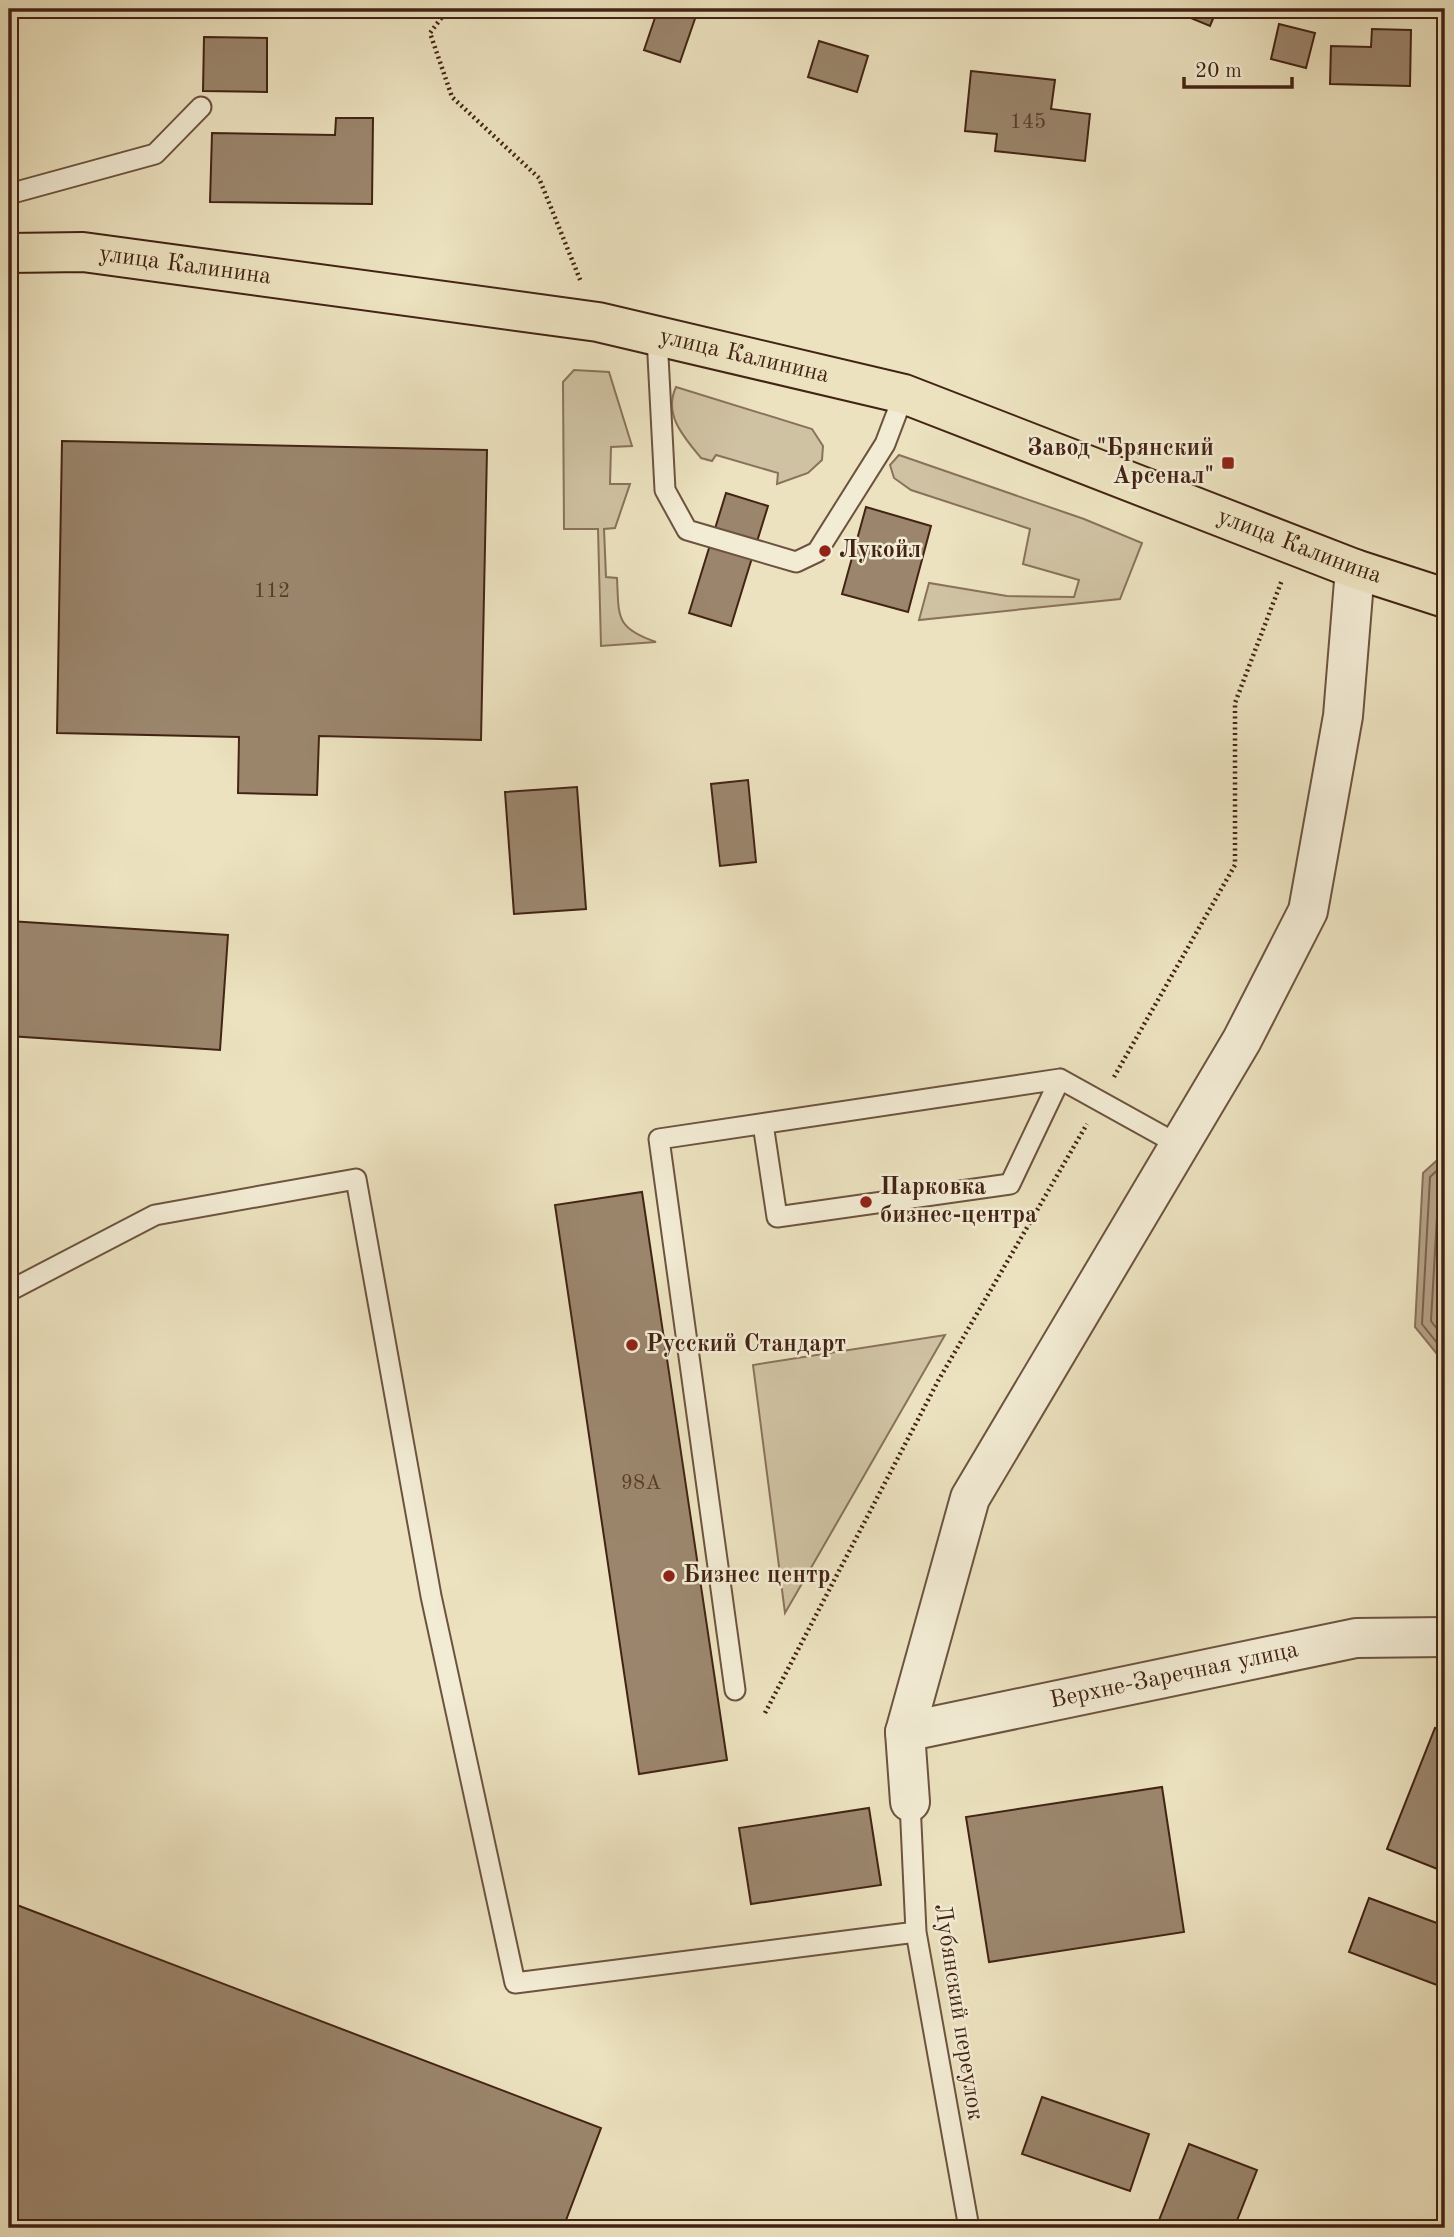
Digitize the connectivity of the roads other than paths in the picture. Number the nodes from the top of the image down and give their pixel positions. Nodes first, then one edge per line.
1 (201, 107) dead end
2 (9, 194) edge
3 (9, 253) edge
4 (657, 337) junction
5 (904, 394) junction
6 (1355, 569) junction
7 (1445, 598) edge
8 (1060, 1079) junction
9 (763, 1124) junction
10 (1179, 1145) junction
11 (9, 1291) edge
12 (1445, 1637) edge
13 (735, 1690) dead end
14 (905, 1732) junction
15 (910, 1802) joint
16 (916, 1932) junction
17 (969, 2228) edge

1 - 2 lane
3 - 4 main road, улица Калинина
4 - 5 main road, улица Калинина
4 - 5 lane
5 - 6 main road, улица Калинина
6 - 7 main road, улица Калинина
6 - 10 street
8 - 9 lane
8 - 9 lane
8 - 10 lane
9 - 13 lane
10 - 14 street
11 - 16 lane
12 - 14 street, Верхне-Заречная улица
14 - 15 street
15 - 16 lane, Лубянский переулок
16 - 17 lane, Лубянский переулок

